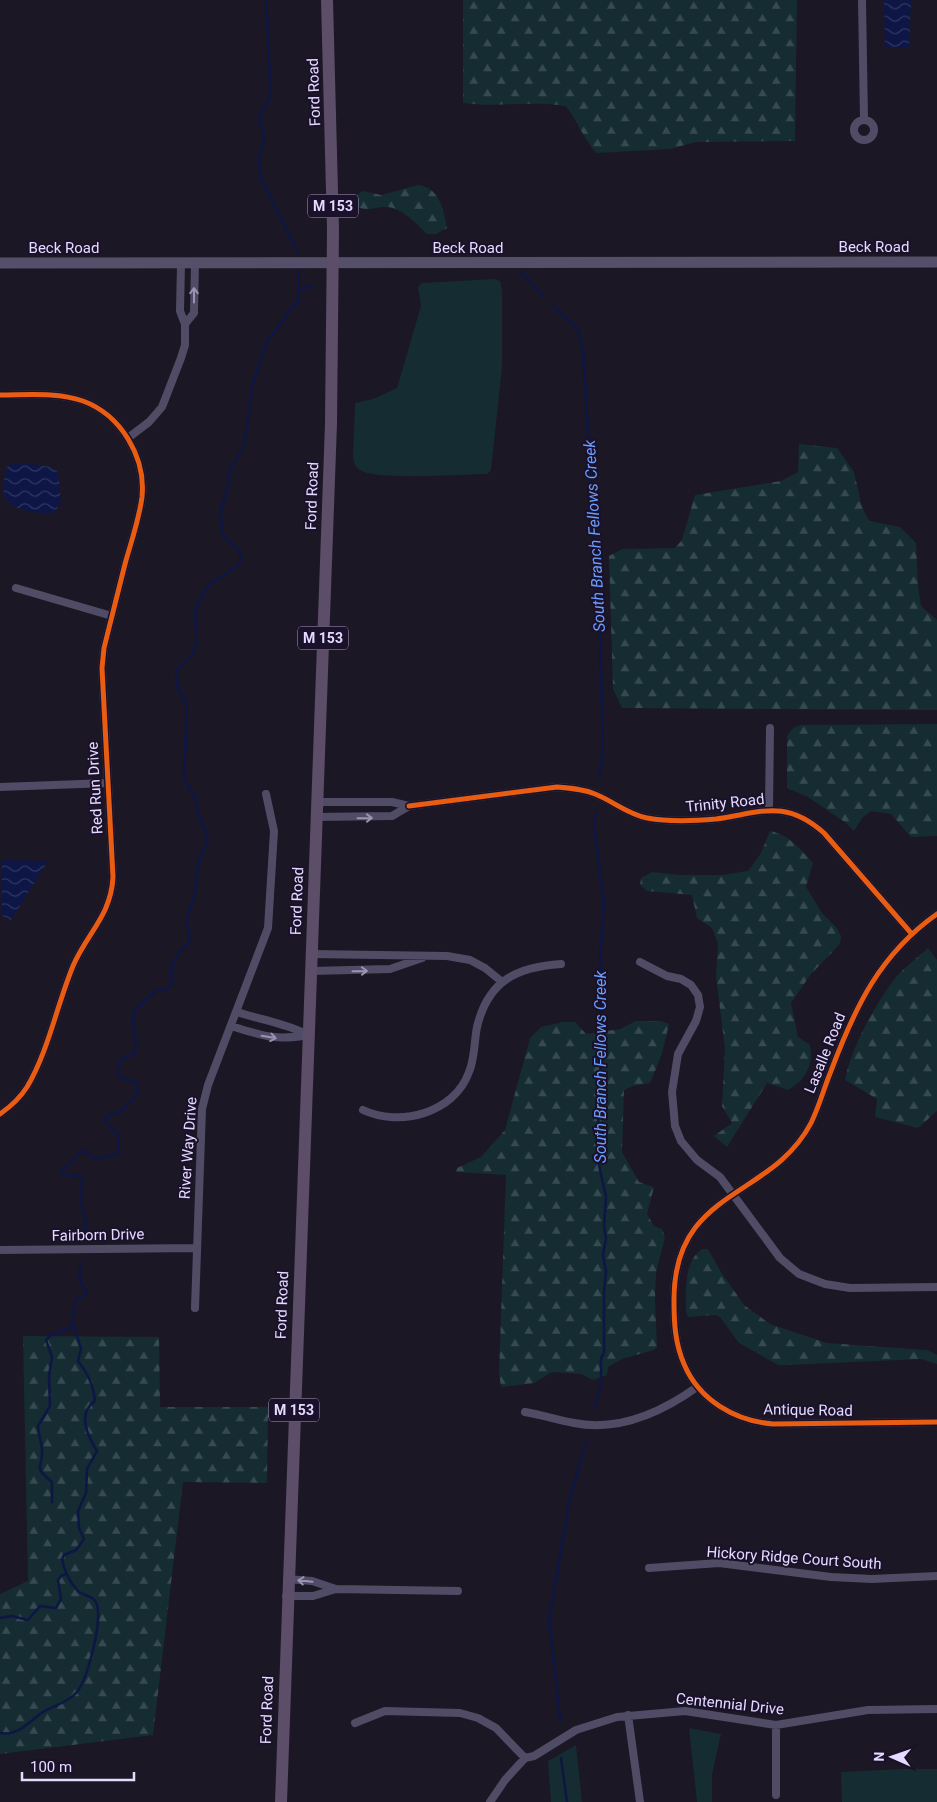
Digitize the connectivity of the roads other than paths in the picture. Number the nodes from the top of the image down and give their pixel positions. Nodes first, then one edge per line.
1 (327, 0) edge
2 (862, 0) edge
3 (864, 119) dead end
4 (937, 262) edge
5 (0, 263) edge
6 (332, 263) junction
7 (180, 264) junction
8 (195, 264) junction
9 (186, 324) junction
10 (0, 396) edge
11 (128, 438) junction
12 (16, 588) dead end
13 (112, 616) junction
14 (770, 728) dead end
15 (108, 783) junction
16 (0, 787) edge
17 (266, 794) dead end
18 (317, 802) junction
19 (409, 806) junction
20 (769, 810) junction
21 (316, 817) junction
22 (937, 914) edge
23 (911, 933) junction
24 (311, 954) junction
25 (378, 955) junction
26 (428, 956) junction
27 (640, 962) dead end
28 (561, 964) dead end
29 (378, 970) junction
30 (311, 971) junction
31 (501, 982) junction
32 (237, 1012) junction
33 (231, 1026) junction
34 (308, 1035) junction
35 (363, 1110) dead end
36 (0, 1114) edge
37 (732, 1195) junction
38 (196, 1248) junction
39 (0, 1250) edge
40 (937, 1287) edge
41 (195, 1308) dead end
42 (697, 1387) junction
43 (525, 1412) dead end
44 (937, 1422) edge
45 (649, 1568) dead end
46 (937, 1576) edge
47 (287, 1579) junction
48 (336, 1589) junction
49 (458, 1591) dead end
50 (286, 1596) junction
51 (937, 1709) edge
52 (628, 1715) junction
53 (356, 1723) dead end
54 (776, 1725) junction
55 (526, 1758) junction
56 (776, 1795) dead end
57 (280, 1802) edge
58 (490, 1802) edge
59 (640, 1802) edge

1 - 6 main road, Ford Road / M 153
2 - 3 street
4 - 6 main road, Beck Road
5 - 7 main road, Beck Road
6 - 8 main road, Beck Road
6 - 18 main road, Ford Road / M 153
7 - 8 main road, Beck Road
7 - 9 street
9 -> 8 street
9 - 11 street
10 - 11 street, Red Run Drive
11 - 13 street, Red Run Drive
12 - 13 street
13 - 15 street, Red Run Drive
14 - 20 street
15 - 16 street
15 - 36 street, Red Run Drive
17 - 32 street, River Way Drive
18 - 19 street, Trinity Road
18 - 21 main road, Ford Road / M 153
19 - 20 street, Trinity Road
21 -> 19 street, Trinity Road
20 - 23 street, Trinity Road
21 - 24 main road, Ford Road / M 153
22 - 23 street, Lasalle Road
23 - 37 street, Lasalle Road
24 - 25 street
24 - 30 main road, Ford Road / M 153
25 - 26 street
25 - 29 street
26 - 29 street
26 - 31 street
27 - 37 street
28 - 31 street
30 -> 29 street
30 - 34 main road, Ford Road / M 153
31 - 35 street
32 - 33 street, River Way Drive
32 - 34 street
33 -> 34 street
33 - 38 street, River Way Drive
34 - 47 main road, Ford Road / M 153
37 - 40 street
37 - 42 street, Antique Road
38 - 39 street, Fairborn Drive
38 - 41 street, River Way Drive
42 - 43 street
42 - 44 street, Antique Road
45 - 46 street, Hickory Ridge Court South
48 -> 47 street
47 - 50 main road, Ford Road / M 153
48 - 49 street
48 - 50 street
50 - 57 main road, Ford Road / M 153
51 - 54 street, Centennial Drive
52 - 54 street, Centennial Drive
52 - 55 street, Centennial Drive
52 - 59 street
53 - 55 street
54 - 56 street
55 - 58 street, Centennial Drive

